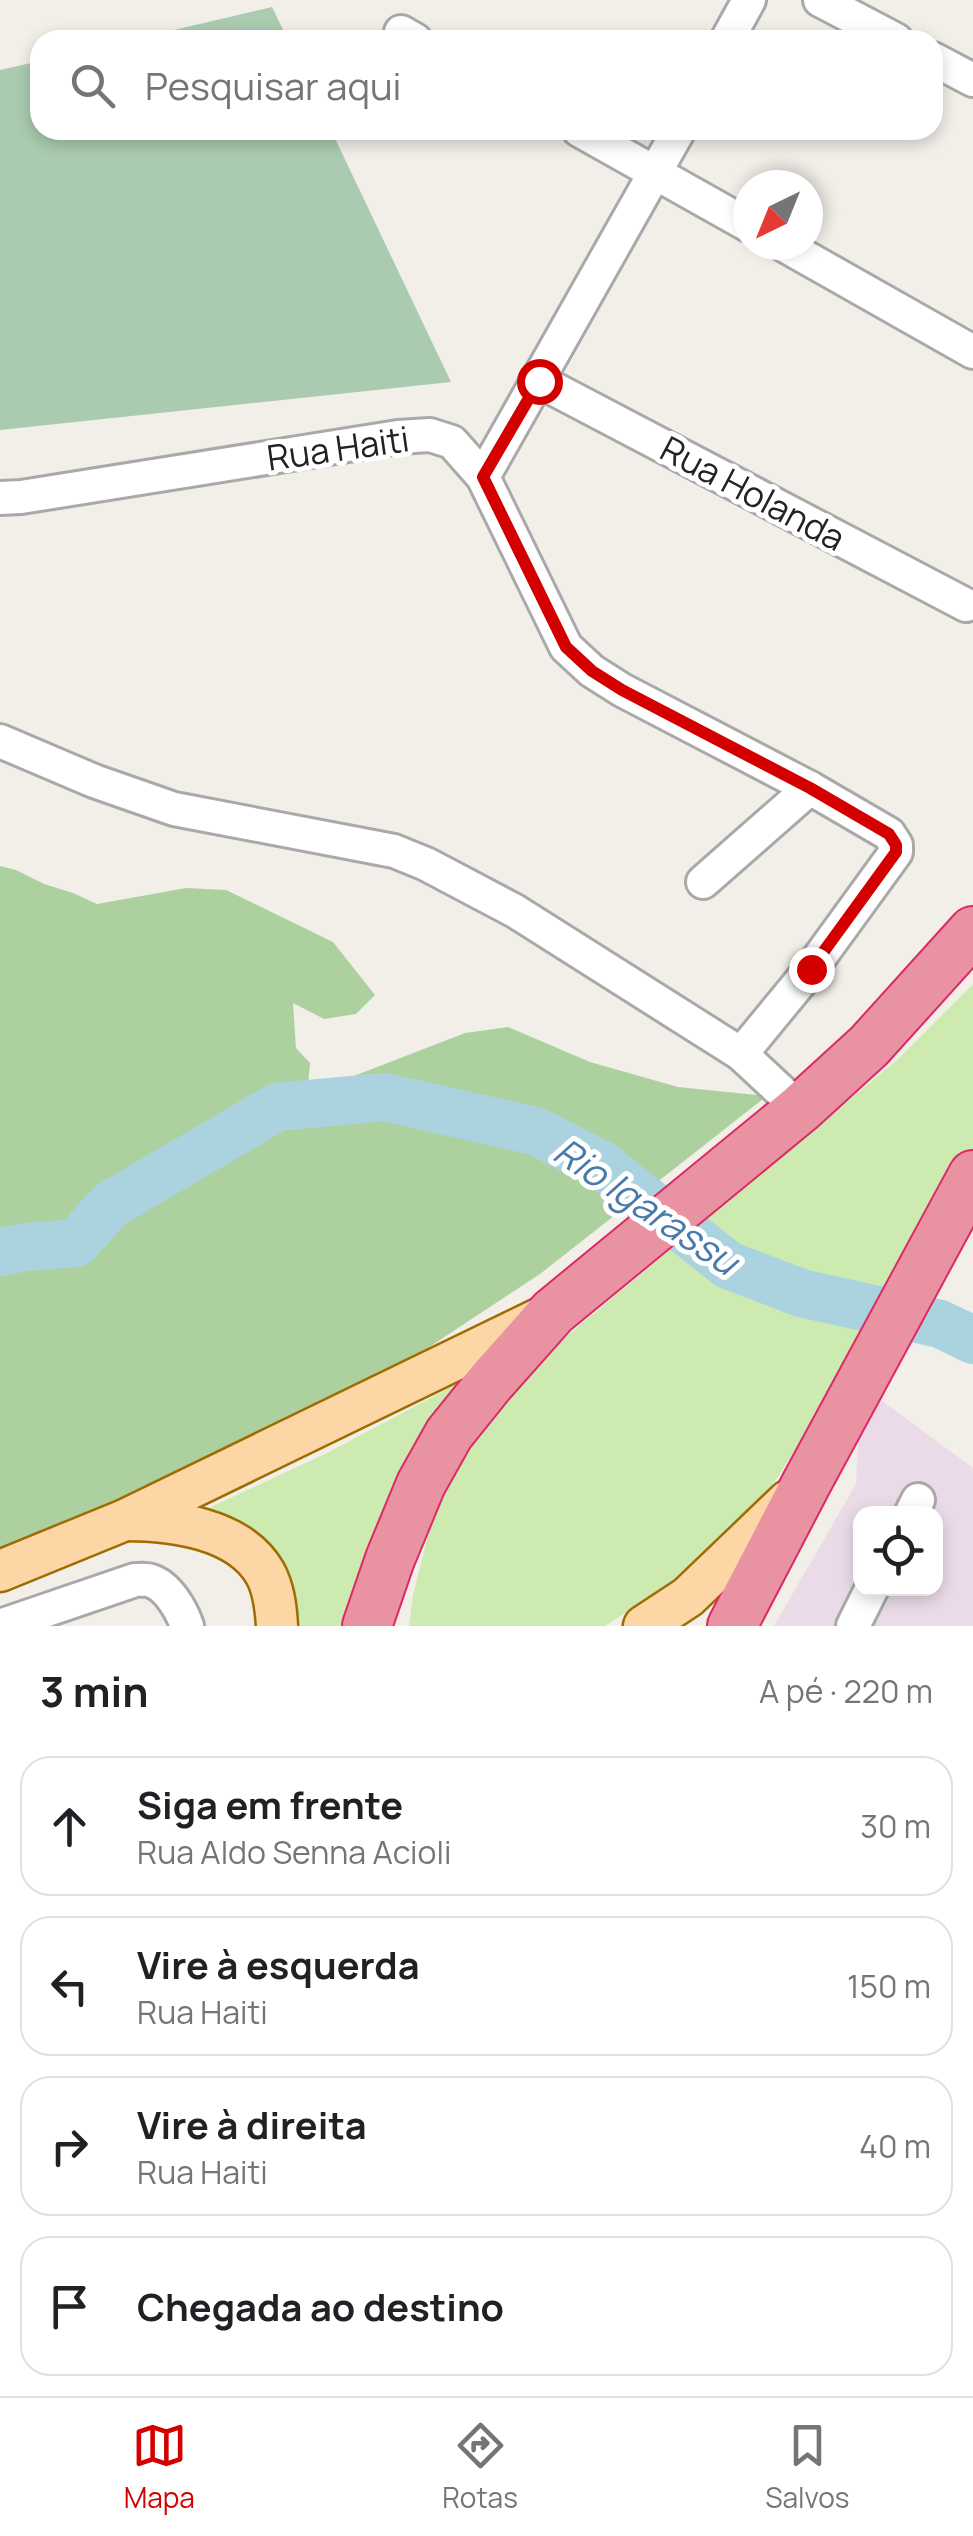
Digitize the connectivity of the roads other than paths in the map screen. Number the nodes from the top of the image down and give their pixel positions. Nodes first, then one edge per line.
1 (749, 0) edge
2 (820, 0) edge
3 (732, 30) edge
4 (877, 30) edge
5 (943, 65) edge
6 (973, 80) edge
7 (597, 140) edge
8 (674, 140) edge
9 (656, 172) junction
10 (733, 216) edge
11 (810, 260) edge
12 (973, 352) edge
13 (539, 381) junction
14 (483, 477) junction
15 (0, 498) edge
16 (966, 604) dead end
17 (0, 741) edge
18 (810, 788) junction
19 (703, 882) dead end
20 (973, 931) edge
21 (741, 1054) junction
22 (800, 1109) junction
23 (973, 1175) edge
24 (565, 1301) junction
25 (811, 1474) junction
26 (125, 1520) junction
27 (0, 1571) edge
28 (868, 1596) edge
29 (0, 1626) edge
30 (187, 1626) edge
31 (277, 1626) edge
32 (368, 1626) edge
33 (644, 1626) edge
34 (732, 1626) edge
35 (853, 1626) edge

1 - 3 street
2 - 4 street
5 - 6 street
7 - 9 street
8 - 9 street
9 - 10 street
9 - 13 street
11 - 12 street
13 - 14 street
13 - 16 street, Rua Holanda
14 - 15 street, Rua Haiti
14 - 18 street, Rua Haiti
17 - 21 street
18 - 19 street
18 - 21 street, Rua Haiti
20 - 22 highway
21 - 22 street
22 - 24 highway
23 - 25 highway
24 - 26 main road
24 - 32 highway
25 - 33 main road
25 - 34 highway
26 - 27 main road
26 - 31 main road
28 - 35 street
29 - 30 street

